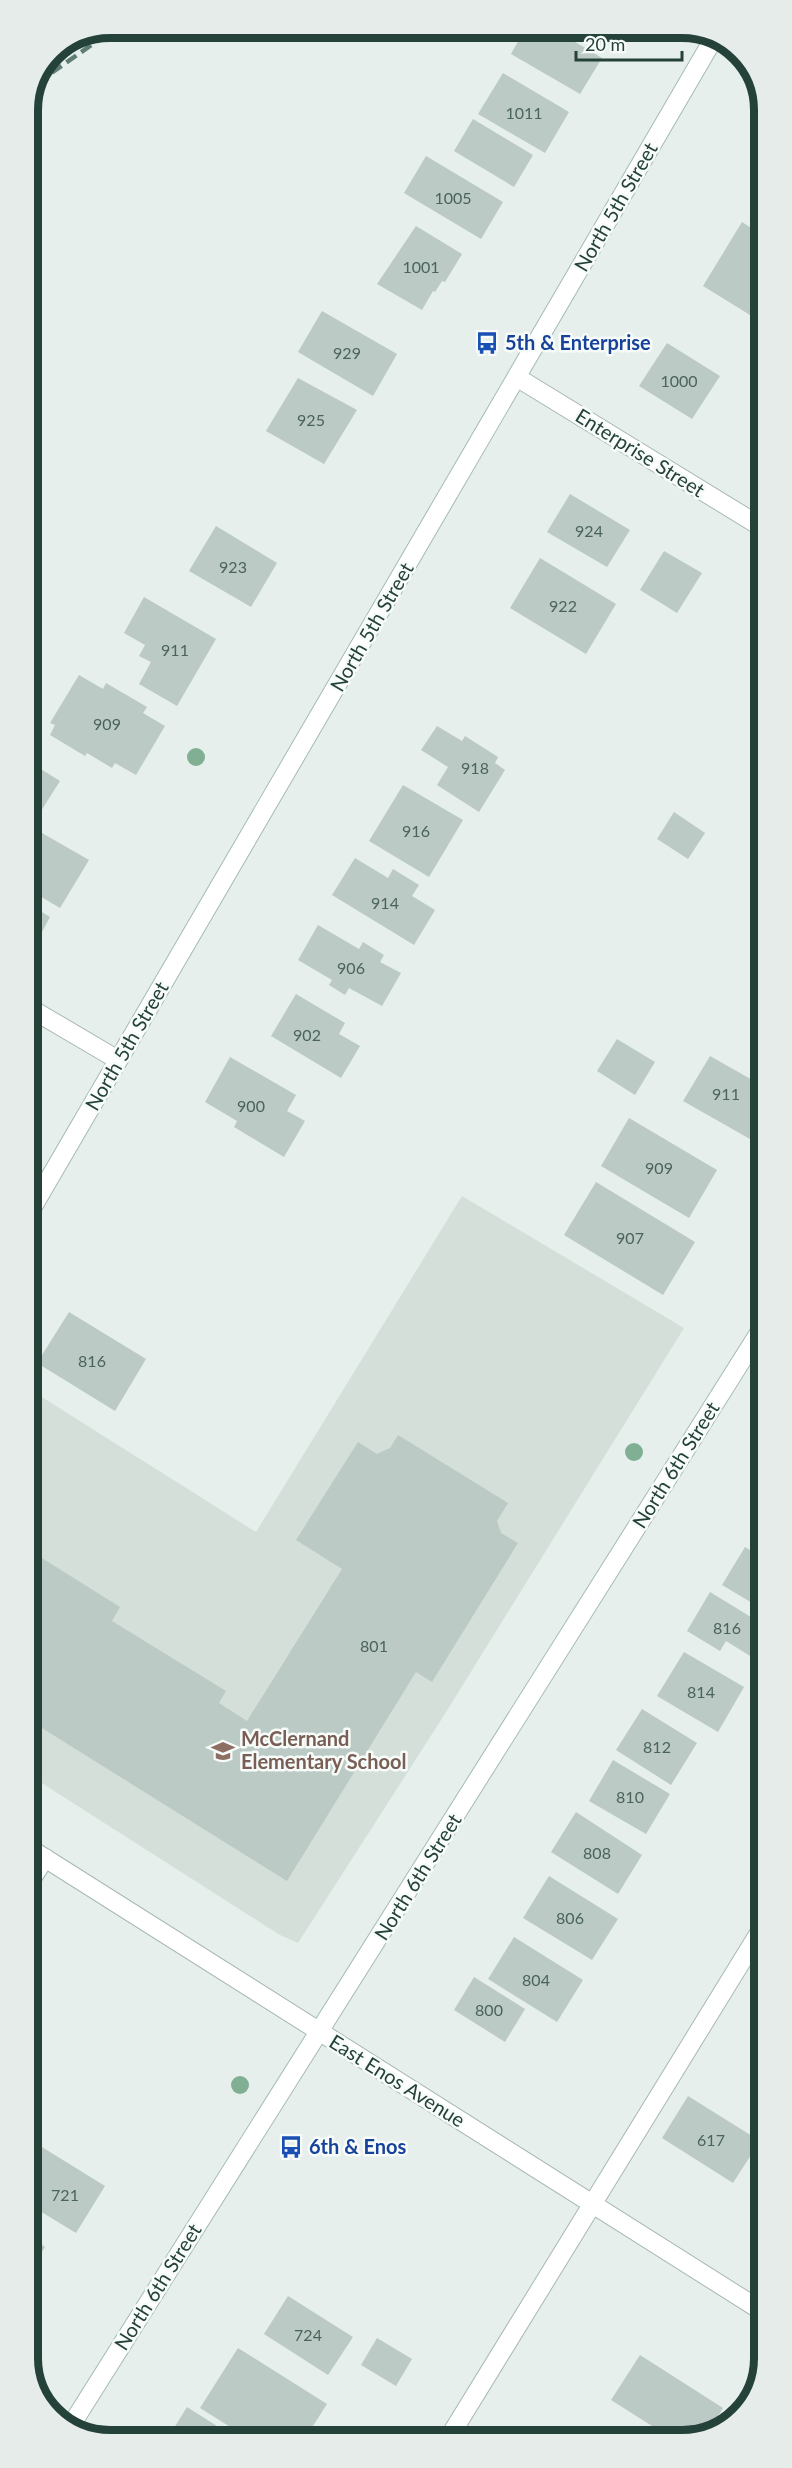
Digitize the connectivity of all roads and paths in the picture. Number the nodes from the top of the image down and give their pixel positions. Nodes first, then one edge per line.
1 (711, 43) edge
2 (518, 378) junction
3 (754, 522) edge
4 (38, 1013) edge
5 (118, 1060) junction
6 (38, 1198) edge
7 (754, 1341) edge
8 (38, 1854) edge
9 (45, 1858) junction
10 (38, 1869) edge
11 (754, 1943) edge
12 (320, 2032) junction
13 (593, 2204) junction
14 (754, 2306) edge
15 (74, 2421) edge
16 (453, 2430) edge

1 - 2 main road, North 5th Street
2 - 3 main road, Enterprise Street
2 - 5 main road, North 5th Street
4 - 5 main road
5 - 6 main road, North 5th Street
7 - 12 main road, North 6th Street
8 - 9 main road, East Enos Avenue
9 - 10 main road
9 - 12 main road, East Enos Avenue
11 - 13 main road
12 - 13 main road, East Enos Avenue
12 - 15 main road, North 6th Street
13 - 14 main road, East Enos Avenue
13 - 16 main road

